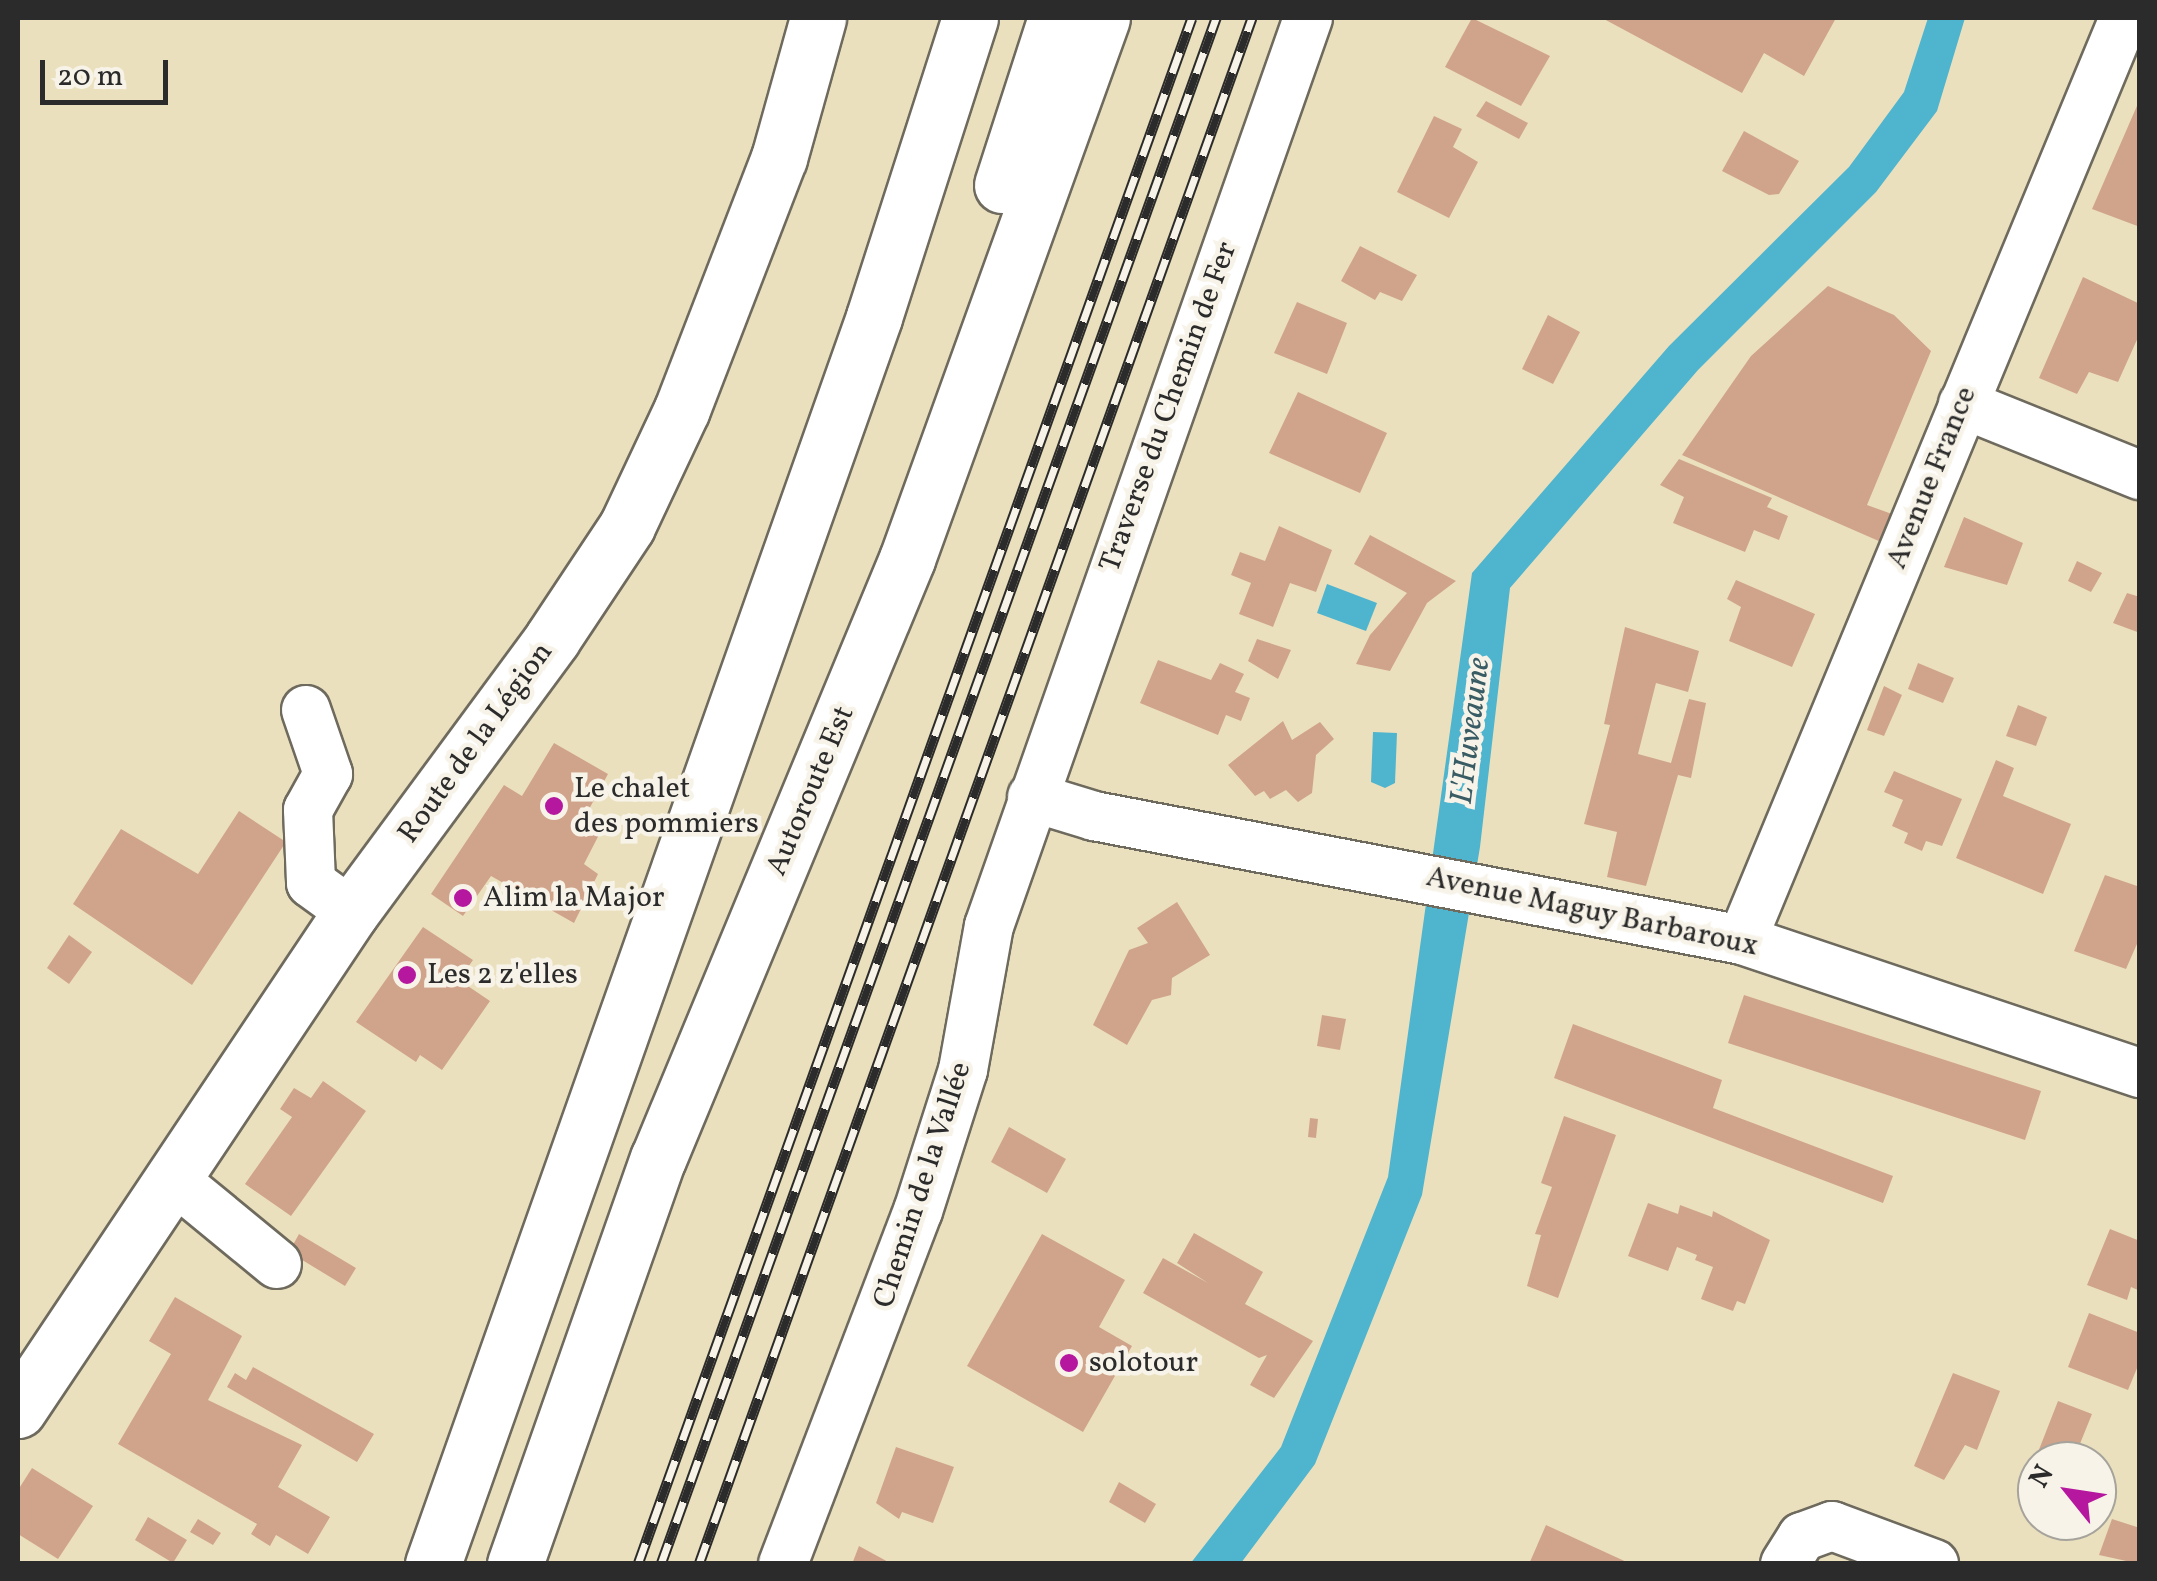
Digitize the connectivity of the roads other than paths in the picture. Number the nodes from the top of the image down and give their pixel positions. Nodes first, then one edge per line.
1 (818, 18) edge
2 (970, 18) edge
3 (1056, 18) edge
4 (1102, 18) edge
5 (1308, 18) edge
6 (2124, 18) edge
7 (1962, 404) junction
8 (2140, 475) edge
9 (306, 710) dead end
10 (1032, 797) junction
11 (351, 912) junction
12 (1742, 940) junction
13 (2140, 1073) edge
14 (658, 1159) junction
15 (171, 1177) junction
16 (278, 1264) dead end
17 (18, 1410) edge
18 (434, 1564) edge
19 (516, 1564) edge
20 (783, 1564) edge
21 (1785, 1564) edge
22 (1934, 1564) edge

1 - 11 main road, Route de la Légion
2 - 18 main road
3 - 14 main road
4 - 14 main road, Autoroute Est
5 - 10 street, Traverse du Chemin de Fer
6 - 7 street, Avenue France
7 - 8 street
7 - 12 street, Avenue France
9 - 11 street
10 - 12 street, Avenue Maguy Barbaroux
10 - 20 street, Chemin de la Vallée
11 - 15 main road, Route de la Légion
12 - 13 street, Avenue Maguy Barbaroux
14 - 19 main road, Autoroute Est
15 - 16 street
15 - 17 main road, Route de la Légion
21 - 22 street

